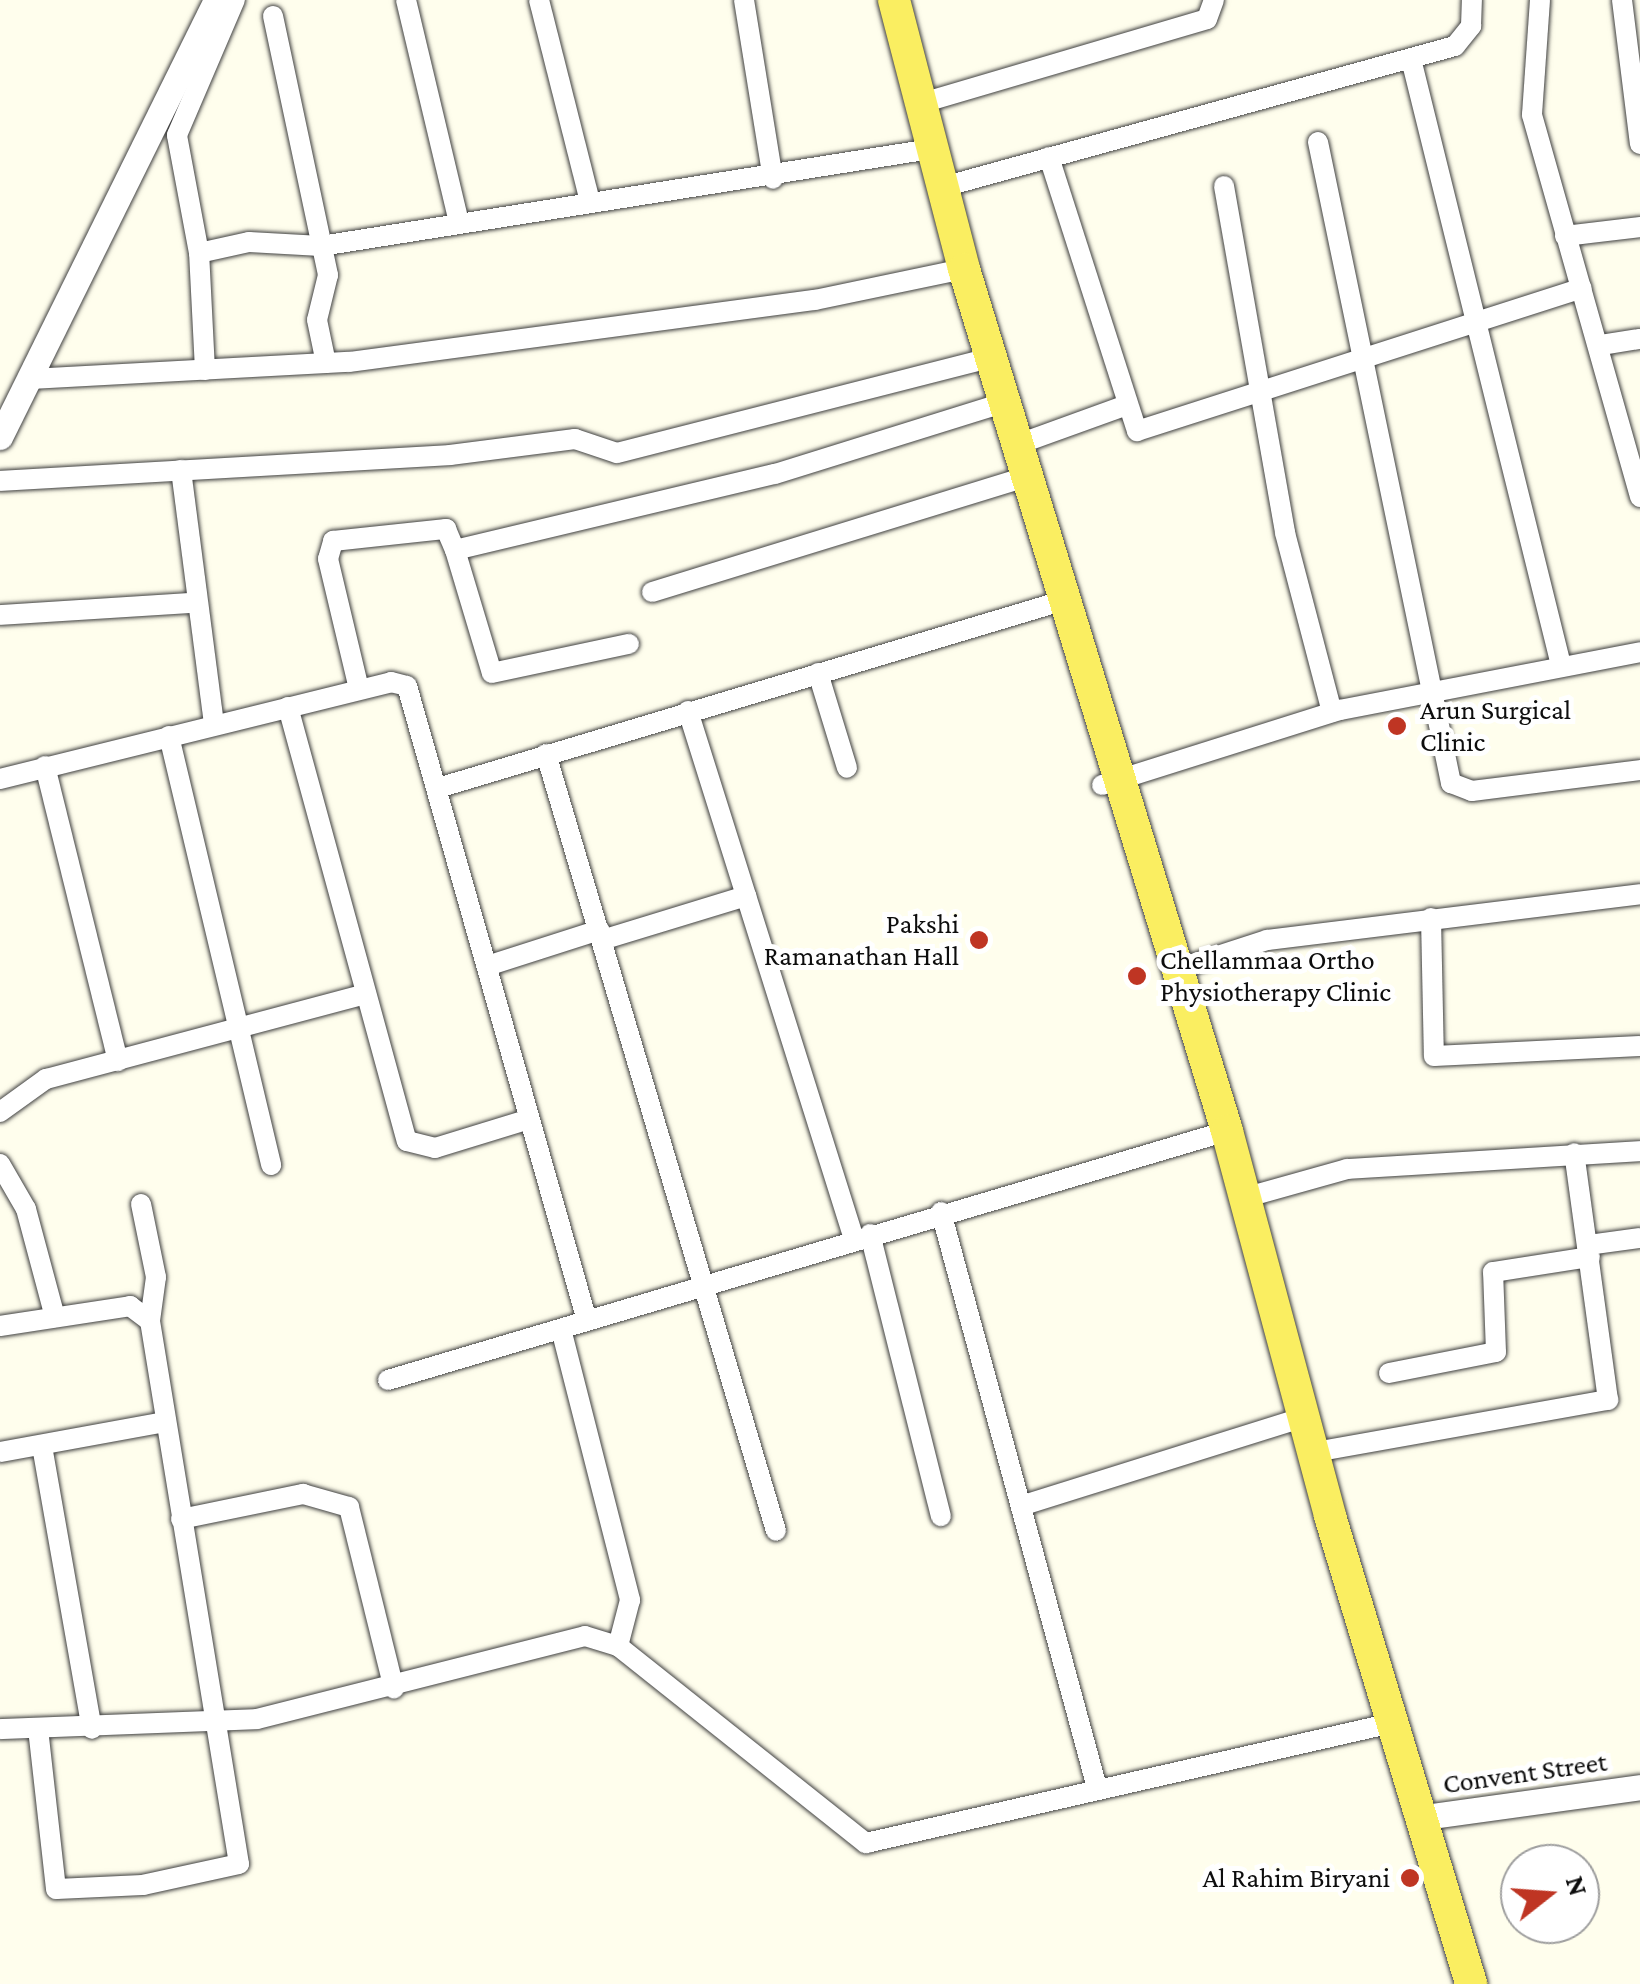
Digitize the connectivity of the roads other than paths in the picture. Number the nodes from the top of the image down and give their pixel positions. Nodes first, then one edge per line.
1 (216, 0) edge
2 (235, 0) edge
3 (406, 0) edge
4 (539, 0) edge
5 (744, 0) edge
6 (878, 0) edge
7 (894, 0) edge
8 (1214, 0) edge
9 (1472, 0) edge
10 (1540, 0) edge
11 (1622, 0) edge
12 (272, 16) dead end
13 (1634, 45) edge
14 (1411, 60) junction
15 (922, 104) junction
16 (1318, 142) dead end
17 (1640, 144) edge
18 (918, 150) junction
19 (1049, 157) junction
20 (773, 179) junction
21 (1224, 186) dead end
22 (943, 187) junction
23 (590, 202) junction
24 (459, 222) junction
25 (1640, 227) edge
26 (1564, 236) junction
27 (321, 246) junction
28 (199, 252) junction
29 (957, 271) junction
30 (1582, 288) junction
31 (1472, 324) junction
32 (1640, 340) edge
33 (1601, 345) junction
34 (979, 352) junction
35 (1361, 360) junction
36 (326, 363) junction
37 (205, 370) junction
38 (31, 380) junction
39 (1260, 395) junction
40 (998, 405) junction
41 (1124, 406) junction
42 (0, 437) edge
43 (1019, 444) junction
44 (181, 470) junction
45 (0, 481) edge
46 (1013, 482) junction
47 (1640, 496) edge
48 (455, 550) junction
49 (652, 592) dead end
50 (192, 602) junction
51 (1056, 602) junction
52 (0, 615) edge
53 (629, 644) dead end
54 (1640, 652) edge
55 (1561, 666) junction
56 (818, 672) junction
57 (360, 689) junction
58 (1430, 692) junction
59 (288, 707) junction
60 (688, 711) junction
61 (1332, 712) junction
62 (214, 725) junction
63 (169, 736) junction
64 (546, 754) junction
65 (45, 766) junction
66 (847, 768) dead end
67 (1640, 770) edge
68 (0, 779) edge
69 (1110, 783) junction
70 (438, 788) junction
71 (1640, 894) edge
72 (746, 896) junction
73 (1431, 918) junction
74 (600, 935) junction
75 (486, 966) junction
76 (1178, 969) junction
77 (366, 994) junction
78 (240, 1028) junction
79 (1640, 1046) edge
80 (118, 1061) junction
81 (0, 1112) edge
82 (529, 1119) junction
83 (1220, 1134) junction
84 (1640, 1151) edge
85 (1574, 1154) junction
86 (0, 1164) edge
87 (271, 1165) dead end
88 (1244, 1198) junction
89 (142, 1204) dead end
90 (941, 1212) junction
91 (862, 1236) junction
92 (1640, 1238) edge
93 (1588, 1251) junction
94 (706, 1284) junction
95 (55, 1317) junction
96 (150, 1321) junction
97 (587, 1321) junction
98 (0, 1326) edge
99 (560, 1329) junction
100 (1388, 1373) dead end
101 (388, 1380) dead end
102 (165, 1422) junction
103 (1289, 1422) junction
104 (42, 1446) junction
105 (0, 1452) edge
106 (1315, 1452) junction
107 (1028, 1504) junction
108 (942, 1516) dead end
109 (1330, 1516) junction
110 (181, 1519) junction
111 (776, 1531) dead end
112 (620, 1641) junction
113 (394, 1689) junction
114 (218, 1723) junction
115 (1392, 1723) junction
116 (0, 1729) edge
117 (38, 1729) junction
118 (92, 1729) junction
119 (1096, 1784) junction
120 (1640, 1787) edge
121 (1418, 1818) junction
122 (1471, 1984) edge

1 - 38 street
2 - 28 street
3 - 24 street
4 - 23 street
5 - 20 street
6 - 18 main road
7 - 15 main road
8 - 15 street
9 - 14 street
10 - 26 street
11 - 13 street
12 - 27 street
13 - 17 street
14 - 19 street
14 - 31 street
15 - 22 main road
16 - 35 street
18 - 20 street
18 - 29 main road
19 - 22 street
19 - 41 street
20 - 23 street
21 - 39 street
22 - 29 main road
23 - 24 street
24 - 27 street
25 - 26 street
26 - 30 street
27 - 28 street
27 - 36 street
28 - 37 street
29 - 34 main road
29 - 36 street
30 - 31 street
30 - 33 street
31 - 35 street
31 - 55 street
32 - 33 street
33 - 47 street
34 - 40 main road
34 - 44 street
35 - 39 street
35 - 58 street
36 - 37 street
37 - 38 street
38 - 42 street
39 - 41 street
39 - 61 street
40 - 43 main road
40 - 46 main road
40 - 48 street
41 - 43 street
43 - 51 main road
44 - 45 street
44 - 50 street
46 - 49 street
46 - 51 main road
48 - 53 street
48 - 57 street
50 - 52 street
50 - 62 street
51 - 56 street
51 - 69 main road
54 - 55 street
55 - 58 street
56 - 60 street
56 - 66 street
57 - 59 street
57 - 70 street
58 - 61 street
58 - 67 street
59 - 62 street
59 - 77 street
60 - 64 street
60 - 72 street
61 - 69 street
62 - 63 street
63 - 65 street
63 - 78 street
64 - 70 street
64 - 74 street
65 - 68 street
65 - 80 street
69 - 76 main road
69 - 83 main road
70 - 75 street
71 - 73 street
72 - 74 street
72 - 91 street
73 - 76 street
73 - 79 street
74 - 75 street
74 - 94 street
75 - 82 street
76 - 83 main road
77 - 78 street
77 - 82 street
78 - 80 street
78 - 87 street
80 - 81 street
82 - 97 street
83 - 88 main road
83 - 90 street
83 - 103 main road
84 - 85 street
85 - 88 street
85 - 93 street
86 - 95 street
88 - 106 main road
89 - 96 street
90 - 91 street
90 - 107 street
91 - 94 street
91 - 108 street
92 - 93 street
93 - 100 street
93 - 106 street
94 - 97 street
94 - 111 street
95 - 96 street
95 - 98 street
96 - 102 street
97 - 99 street
99 - 101 street
99 - 112 street
102 - 104 street
102 - 110 street
103 - 107 street
103 - 109 main road
104 - 105 street
104 - 118 street
106 - 109 main road
107 - 119 street
109 - 115 main road
110 - 113 street
110 - 114 street
112 - 113 street
112 - 119 street
113 - 114 street
114 - 117 street
114 - 118 street
115 - 119 street
115 - 121 main road
116 - 117 street
117 - 118 street
120 - 121 street, Convent Street
121 - 122 main road

